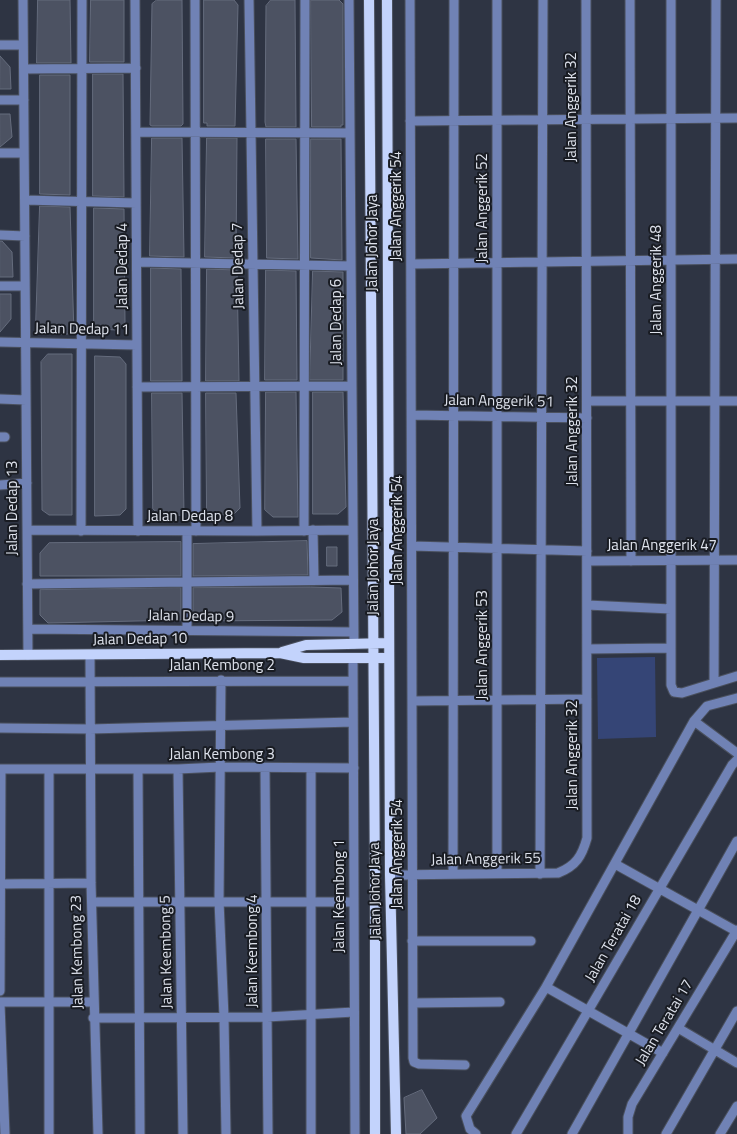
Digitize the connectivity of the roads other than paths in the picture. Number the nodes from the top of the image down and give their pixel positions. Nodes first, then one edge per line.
1 (23, 0) edge
2 (82, 0) edge
3 (135, 0) edge
4 (195, 0) edge
5 (249, 0) edge
6 (305, 0) edge
7 (349, 0) edge
8 (369, 0) edge
9 (387, 0) edge
10 (410, 0) edge
11 (454, 0) edge
12 (497, 0) edge
13 (543, 0) edge
14 (586, 0) edge
15 (630, 0) edge
16 (671, 0) edge
17 (716, 0) edge
18 (0, 45) edge
19 (24, 45) junction
20 (82, 67) junction
21 (136, 68) junction
22 (24, 69) junction
23 (0, 100) edge
24 (24, 100) junction
25 (671, 118) junction
26 (716, 118) junction
27 (737, 118) edge
28 (586, 119) junction
29 (630, 119) junction
30 (497, 120) junction
31 (542, 120) junction
32 (410, 121) junction
33 (454, 121) junction
34 (136, 132) junction
35 (195, 132) junction
36 (251, 132) junction
37 (305, 132) junction
38 (350, 133) junction
39 (0, 153) edge
40 (24, 153) junction
41 (25, 200) junction
42 (82, 201) junction
43 (136, 203) junction
44 (0, 235) edge
45 (25, 236) junction
46 (737, 259) edge
47 (671, 260) junction
48 (715, 260) junction
49 (586, 261) junction
50 (630, 261) junction
51 (137, 262) junction
52 (542, 262) junction
53 (195, 263) junction
54 (454, 263) junction
55 (497, 263) junction
56 (253, 264) junction
57 (411, 264) junction
58 (305, 265) junction
59 (351, 266) junction
60 (0, 286) edge
61 (25, 286) junction
62 (0, 342) edge
63 (26, 342) junction
64 (82, 344) junction
65 (137, 345) junction
66 (305, 386) junction
67 (352, 386) junction
68 (137, 387) junction
69 (196, 387) junction
70 (255, 387) junction
71 (0, 399) edge
72 (26, 400) junction
73 (587, 401) junction
74 (630, 401) junction
75 (671, 401) junction
76 (715, 401) junction
77 (737, 401) edge
78 (412, 415) junction
79 (453, 415) junction
80 (497, 416) junction
81 (541, 417) junction
82 (587, 418) junction
83 (26, 483) junction
84 (0, 485) edge
85 (27, 530) junction
86 (309, 530) junction
87 (353, 530) junction
88 (82, 531) junction
89 (138, 531) junction
90 (192, 531) junction
91 (257, 532) junction
92 (412, 546) junction
93 (453, 548) junction
94 (497, 549) junction
95 (541, 550) junction
96 (587, 556) junction
97 (671, 560) junction
98 (715, 560) junction
99 (737, 560) edge
100 (631, 561) junction
101 (314, 580) junction
102 (353, 580) junction
103 (187, 582) junction
104 (27, 584) junction
105 (587, 605) junction
106 (671, 609) junction
107 (28, 628) junction
108 (187, 631) junction
109 (354, 632) junction
110 (389, 643) junction
111 (354, 644) junction
112 (374, 644) junction
113 (671, 648) junction
114 (587, 649) junction
115 (280, 653) junction
116 (0, 655) edge
117 (28, 655) junction
118 (90, 656) junction
119 (353, 658) junction
120 (374, 658) junction
121 (389, 658) junction
122 (737, 676) edge
123 (221, 680) junction
124 (353, 680) junction
125 (90, 681) junction
126 (0, 682) edge
127 (714, 683) junction
128 (737, 698) edge
129 (587, 699) junction
130 (453, 700) junction
131 (497, 700) junction
132 (540, 700) junction
133 (413, 701) junction
134 (694, 721) junction
135 (353, 722) junction
136 (220, 726) junction
137 (0, 728) edge
138 (90, 729) junction
139 (737, 753) edge
140 (737, 760) edge
141 (220, 767) junction
142 (265, 768) junction
143 (311, 768) junction
144 (354, 768) junction
145 (1, 769) edge
146 (49, 769) junction
147 (90, 769) junction
148 (138, 769) junction
149 (178, 769) junction
150 (737, 842) edge
151 (579, 860) joint
152 (615, 864) junction
153 (497, 873) junction
154 (453, 874) junction
155 (540, 874) junction
156 (412, 875) junction
157 (390, 876) junction
158 (91, 882) junction
159 (48, 883) junction
160 (0, 884) edge
161 (660, 888) junction
162 (219, 901) junction
163 (92, 902) junction
164 (139, 902) junction
165 (180, 902) junction
166 (266, 902) junction
167 (310, 902) junction
168 (354, 902) junction
169 (697, 910) junction
170 (737, 930) edge
171 (412, 941) junction
172 (531, 941) dead end
173 (546, 987) junction
174 (0, 991) edge
175 (49, 1002) junction
176 (93, 1002) junction
177 (500, 1002) dead end
178 (0, 1003) edge
179 (413, 1003) junction
180 (588, 1010) junction
181 (737, 1011) edge
182 (354, 1012) junction
183 (182, 1016) junction
184 (310, 1016) junction
185 (140, 1017) junction
186 (224, 1017) junction
187 (267, 1017) junction
188 (93, 1018) junction
189 (678, 1028) junction
190 (628, 1033) junction
191 (714, 1050) junction
192 (663, 1053) junction
193 (737, 1063) edge
194 (465, 1065) dead end
195 (737, 1106) edge
196 (519, 1133) edge
197 (5, 1134) edge
198 (49, 1134) edge
199 (98, 1134) edge
200 (140, 1134) edge
201 (183, 1134) edge
202 (226, 1134) edge
203 (268, 1134) edge
204 (311, 1134) edge
205 (355, 1134) edge
206 (375, 1134) edge
207 (396, 1134) edge
208 (476, 1134) edge
209 (572, 1134) edge
210 (628, 1134) edge
211 (666, 1134) edge
212 (720, 1134) edge

1 - 19 street, Jalan Dedap 13
2 - 20 street
3 - 21 street, Jalan Dedap 4
4 - 35 street
5 - 36 street, Jalan Dedap 7
6 - 37 street
7 - 38 street, Jalan Dedap 6
8 - 112 main road, Jalan Johor Jaya
9 - 110 main road, Jalan Johor Jaya
10 - 32 street, Jalan Anggerik 54
11 - 33 street
12 - 30 street, Jalan Anggerik 52
13 - 31 street
14 - 28 street, Jalan Anggerik 32
15 - 29 street
16 - 25 street, Jalan Anggerik 48
17 - 26 street
18 - 19 street
19 - 22 street, Jalan Dedap 13
20 - 21 street
20 - 22 street
20 - 42 street
21 - 34 street, Jalan Dedap 4
22 - 24 street, Jalan Dedap 13
23 - 24 street
24 - 40 street, Jalan Dedap 13
25 - 26 street
25 - 29 street
25 - 47 street, Jalan Anggerik 48
26 - 27 street
26 - 48 street
28 - 29 street
28 - 31 street
28 - 49 street, Jalan Anggerik 32
29 - 50 street
30 - 31 street
30 - 33 street
30 - 55 street, Jalan Anggerik 52
31 - 52 street
32 - 33 street
32 - 57 street, Jalan Anggerik 54
33 - 54 street
34 - 35 street
34 - 43 street, Jalan Dedap 4
35 - 36 street
35 - 53 street
36 - 37 street
36 - 56 street, Jalan Dedap 7
37 - 38 street
37 - 58 street
38 - 59 street, Jalan Dedap 6
39 - 40 street
40 - 41 street, Jalan Dedap 13
41 - 42 street
41 - 45 street, Jalan Dedap 13
42 - 43 street
42 - 64 street
43 - 51 street, Jalan Dedap 4
44 - 45 street
45 - 61 street, Jalan Dedap 13
46 - 48 street
47 - 48 street
47 - 50 street
47 - 75 street, Jalan Anggerik 48
48 - 76 street
49 - 50 street
49 - 52 street
49 - 73 street, Jalan Anggerik 32
50 - 74 street
51 - 53 street
51 - 65 street, Jalan Dedap 4
52 - 55 street
52 - 81 street
53 - 56 street
53 - 69 street
54 - 55 street
54 - 57 street
54 - 79 street
55 - 80 street, Jalan Anggerik 52
56 - 58 street
56 - 70 street, Jalan Dedap 7
57 - 78 street, Jalan Anggerik 54
58 - 59 street
58 - 66 street
59 - 67 street, Jalan Dedap 6
60 - 61 street
61 - 63 street, Jalan Dedap 13
62 - 63 street, Jalan Dedap 11
63 - 64 street, Jalan Dedap 11
63 - 72 street, Jalan Dedap 13
64 - 65 street, Jalan Dedap 11
64 - 88 street
65 - 68 street, Jalan Dedap 4
66 - 67 street
66 - 70 street
66 - 86 street
67 - 87 street, Jalan Dedap 6
68 - 69 street
68 - 89 street, Jalan Dedap 4
69 - 70 street
69 - 90 street
70 - 91 street, Jalan Dedap 7
71 - 72 street
72 - 83 street, Jalan Dedap 13
73 - 74 street
73 - 82 street, Jalan Anggerik 32
74 - 75 street
74 - 100 street
75 - 76 street
75 - 97 street, Jalan Anggerik 48
76 - 77 street
76 - 98 street
78 - 79 street, Jalan Anggerik 51
78 - 92 street, Jalan Anggerik 54
79 - 80 street, Jalan Anggerik 51
79 - 93 street
80 - 81 street, Jalan Anggerik 51
80 - 94 street, Jalan Anggerik 53
81 - 82 street, Jalan Anggerik 51
81 - 95 street
82 - 96 street, Jalan Anggerik 32
83 - 84 street
83 - 85 street, Jalan Dedap 13
85 - 88 street, Jalan Dedap 8
85 - 104 street, Jalan Dedap 13
86 - 87 street, Jalan Dedap 8
86 - 91 street, Jalan Dedap 8
86 - 101 street
87 - 102 street, Jalan Dedap 6
88 - 89 street, Jalan Dedap 8
89 - 90 street, Jalan Dedap 8
90 - 91 street, Jalan Dedap 8
90 - 103 street
92 - 93 street, Jalan Anggerik 47
92 - 133 street, Jalan Anggerik 54
93 - 94 street, Jalan Anggerik 47
93 - 130 street
94 - 95 street, Jalan Anggerik 47
94 - 131 street, Jalan Anggerik 53
95 - 96 street, Jalan Anggerik 47
95 - 132 street
96 - 100 street, Jalan Anggerik 47
96 - 105 street, Jalan Anggerik 32
97 - 98 street, Jalan Anggerik 47
97 - 100 street, Jalan Anggerik 47
97 - 106 street, Jalan Anggerik 48
98 - 99 street, Jalan Anggerik 47
98 - 127 street
101 - 102 street
101 - 103 street
102 - 109 street, Jalan Dedap 6
103 - 104 street
103 - 108 street
104 - 107 street, Jalan Dedap 13
105 - 106 street
105 - 114 street, Jalan Anggerik 32
106 - 113 street, Jalan Anggerik 48
107 - 108 street, Jalan Dedap 9
107 - 117 street, Jalan Dedap 13
108 - 109 street, Jalan Dedap 9
109 - 111 street, Jalan Dedap 6
110 - 112 main road, Jalan Dedap 10
110 - 121 main road, Jalan Johor Jaya
111 - 112 main road, Jalan Dedap 10
111 - 115 main road, Jalan Dedap 10
112 - 120 main road, Jalan Johor Jaya
113 - 114 street
113 - 127 street, Jalan Anggerik 48
114 - 129 street, Jalan Anggerik 32
115 - 118 main road, Jalan Dedap 10
115 - 119 main road, Jalan Dedap 10
116 - 117 main road, Jalan Dedap 10
117 - 118 main road, Jalan Dedap 10
118 - 125 street, Jalan Kembong 23
119 - 120 main road, Jalan Dedap 10
119 - 124 street, Jalan Keembong 1
120 - 121 main road, Jalan Dedap 10
120 - 206 main road, Jalan Johor Jaya
121 - 157 main road, Jalan Johor Jaya
122 - 127 street
123 - 124 street, Jalan Kembong 2
123 - 125 street, Jalan Kembong 2
123 - 136 street
124 - 135 street, Jalan Keembong 1
125 - 126 street, Jalan Kembong 2
125 - 138 street, Jalan Kembong 23
128 - 134 street
129 - 132 street
129 - 151 street, Jalan Anggerik 32
130 - 131 street
130 - 133 street
130 - 154 street
131 - 132 street
131 - 153 street, Jalan Anggerik 53
132 - 155 street
133 - 156 street, Jalan Anggerik 54
134 - 139 street
134 - 152 street
135 - 136 street
135 - 144 street, Jalan Keembong 1
136 - 138 street
136 - 141 street
137 - 138 street
138 - 147 street, Jalan Kembong 23
140 - 161 street, Jalan Teratai 18
141 - 142 street, Jalan Kembong 3
141 - 149 street, Jalan Kembong 3
141 - 162 street
142 - 143 street, Jalan Kembong 3
142 - 166 street, Jalan Keembong 4
143 - 144 street, Jalan Kembong 3
143 - 167 street
144 - 168 street, Jalan Keembong 1
145 - 146 street, Jalan Kembong 3
145 - 160 street
146 - 147 street, Jalan Kembong 3
146 - 159 street
147 - 148 street, Jalan Kembong 3
147 - 158 street, Jalan Kembong 23
148 - 149 street, Jalan Kembong 3
148 - 164 street
149 - 165 street, Jalan Keembong 5
150 - 169 street
151 - 155 street, Jalan Anggerik 55
152 - 161 street
152 - 173 street
153 - 154 street, Jalan Anggerik 55
153 - 155 street, Jalan Anggerik 55
154 - 156 street, Jalan Anggerik 55
156 - 157 street, Jalan Anggerik 55
156 - 171 street, Jalan Anggerik 54
157 - 207 main road, Jalan Johor Jaya
158 - 159 street
158 - 163 street, Jalan Kembong 23
159 - 160 street
159 - 175 street
160 - 174 street
161 - 169 street
161 - 180 street, Jalan Teratai 18
162 - 165 street
162 - 166 street
162 - 186 street
163 - 164 street
163 - 176 street, Jalan Kembong 23
164 - 165 street
164 - 185 street
165 - 183 street, Jalan Keembong 5
166 - 167 street
166 - 187 street, Jalan Keembong 4
167 - 168 street
167 - 184 street
168 - 182 street, Jalan Keembong 1
169 - 170 street
169 - 190 street
170 - 189 street, Jalan Teratai 17
171 - 172 street
171 - 179 street, Jalan Anggerik 54
173 - 180 street
173 - 208 street
175 - 176 street
175 - 178 street
175 - 198 street
176 - 188 street, Jalan Kembong 23
177 - 179 street
178 - 197 street
179 - 194 street, Jalan Anggerik 54
180 - 190 street
180 - 196 street, Jalan Teratai 18
181 - 191 street
182 - 184 street
182 - 205 street, Jalan Keembong 1
183 - 185 street
183 - 186 street
183 - 201 street, Jalan Keembong 5
184 - 187 street
184 - 204 street
185 - 188 street
185 - 200 street
186 - 187 street
186 - 202 street
187 - 203 street, Jalan Keembong 4
188 - 199 street, Jalan Kembong 23
189 - 191 street
189 - 192 street, Jalan Teratai 17
190 - 192 street
190 - 209 street
191 - 193 street
191 - 211 street
192 - 210 street, Jalan Teratai 17
195 - 212 street

